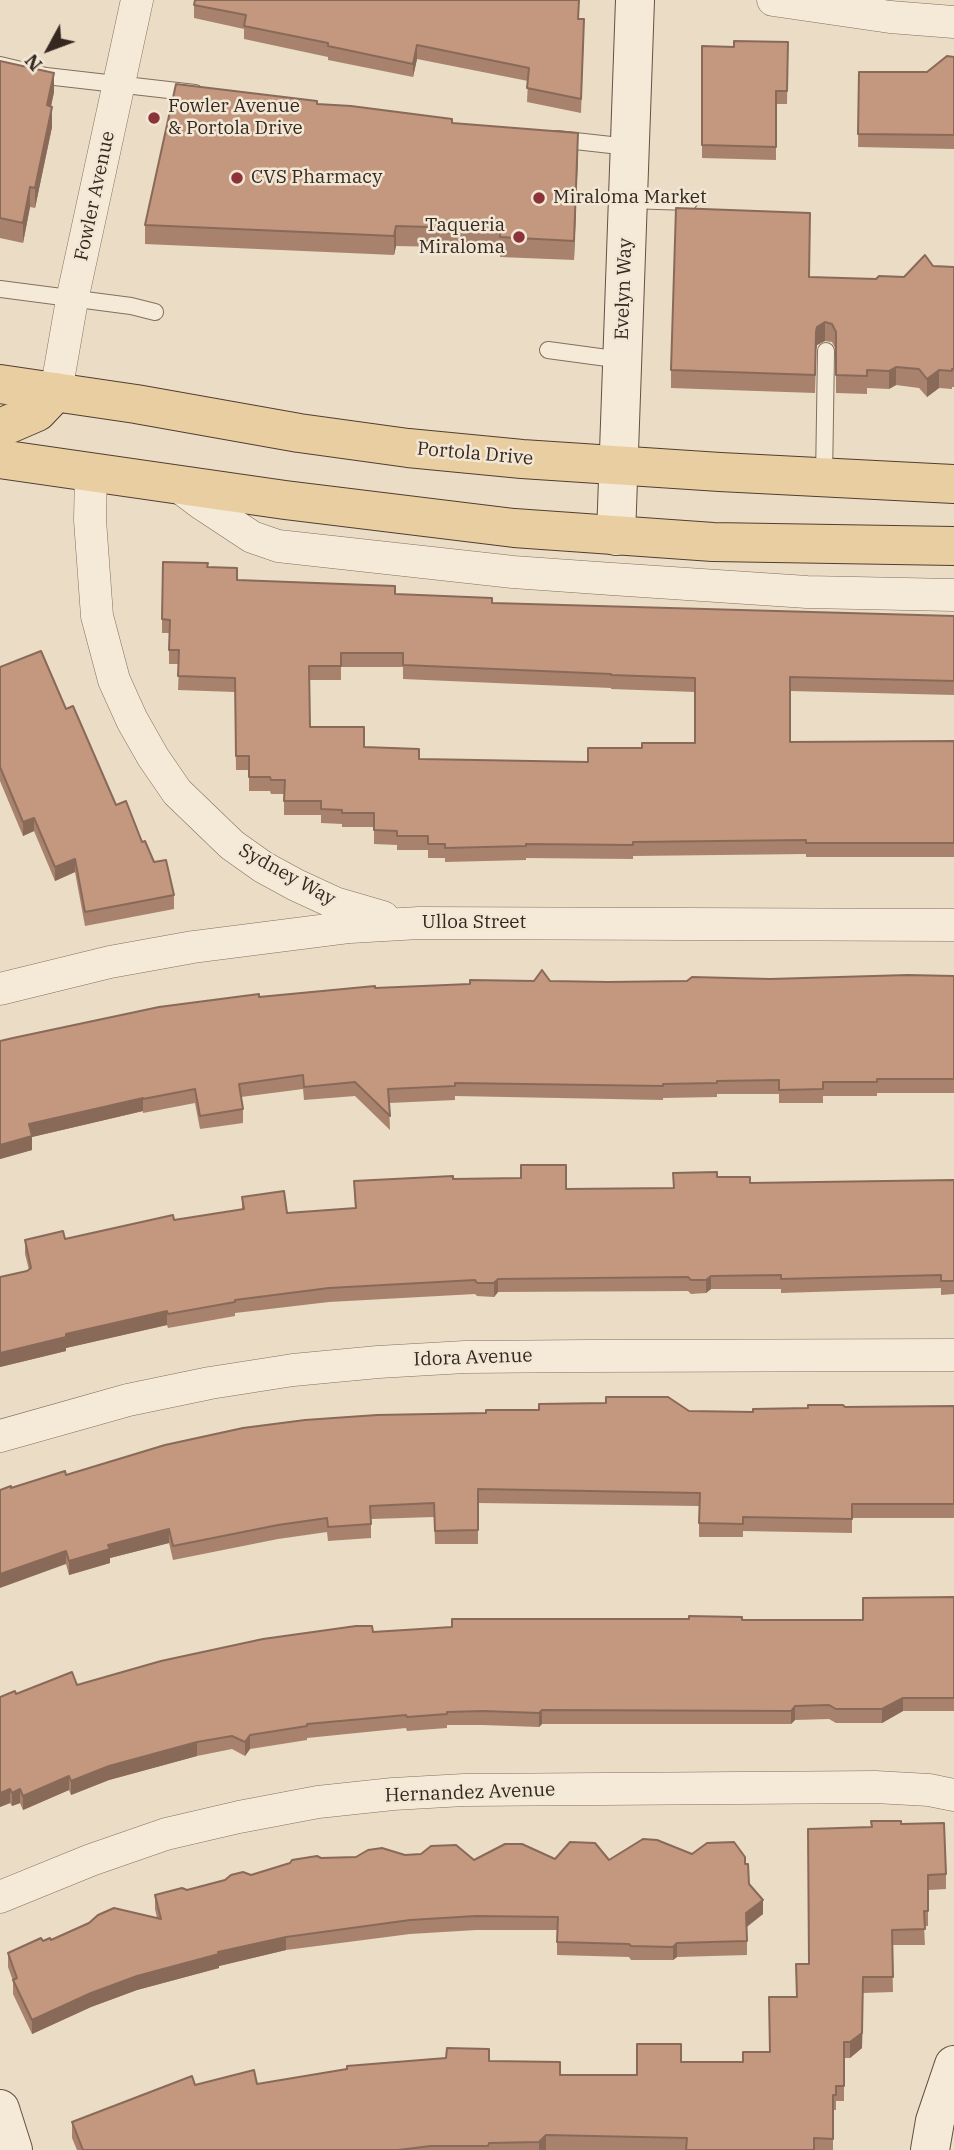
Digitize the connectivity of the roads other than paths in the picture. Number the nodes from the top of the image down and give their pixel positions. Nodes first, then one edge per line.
1 (136, 0) edge
2 (635, 0) edge
3 (773, 0) edge
4 (954, 22) edge
5 (0, 65) edge
6 (118, 85) junction
7 (209, 95) edge
8 (541, 138) edge
9 (629, 147) junction
10 (628, 200) junction
11 (688, 202) dead end
12 (0, 289) edge
13 (72, 300) junction
14 (155, 312) dead end
15 (548, 350) dead end
16 (826, 351) dead end
17 (622, 360) junction
18 (0, 384) edge
19 (56, 392) junction
20 (0, 428) edge
21 (0, 459) edge
22 (618, 465) junction
23 (91, 472) junction
24 (824, 479) junction
25 (174, 483) junction
26 (954, 484) edge
27 (616, 536) junction
28 (954, 546) edge
29 (954, 595) edge
30 (419, 923) junction
31 (954, 925) edge
32 (0, 989) edge
33 (954, 1355) edge
34 (0, 1436) edge
35 (954, 1795) edge
36 (0, 1897) edge
37 (954, 2064) edge
38 (0, 2109) edge
39 (13, 2150) edge
40 (930, 2150) edge

1 - 6 street, Fowler Avenue
2 - 9 street, Evelyn Way
3 - 4 street
5 - 6 lane
6 - 7 lane
6 - 13 street, Fowler Avenue
8 - 9 lane
9 - 10 street, Evelyn Way
10 - 11 lane
10 - 17 street, Evelyn Way
12 - 13 lane
13 - 14 lane
13 - 19 street, Fowler Avenue
15 - 17 lane
16 - 24 lane
17 - 22 street, Evelyn Way
18 - 19 main road, Portola Drive
19 - 20 main road
19 - 22 main road, Portola Drive
21 - 23 main road
22 - 24 main road, Portola Drive
22 - 27 street, Evelyn Way
23 - 25 main road
23 - 30 street, Sydney Way
24 - 26 main road, Portola Drive
25 - 27 main road
25 - 29 street
27 - 28 main road
30 - 31 street, Ulloa Street
30 - 32 street, Ulloa Street
33 - 34 street, Idora Avenue
35 - 36 street, Hernandez Avenue
37 - 40 street
38 - 39 street

